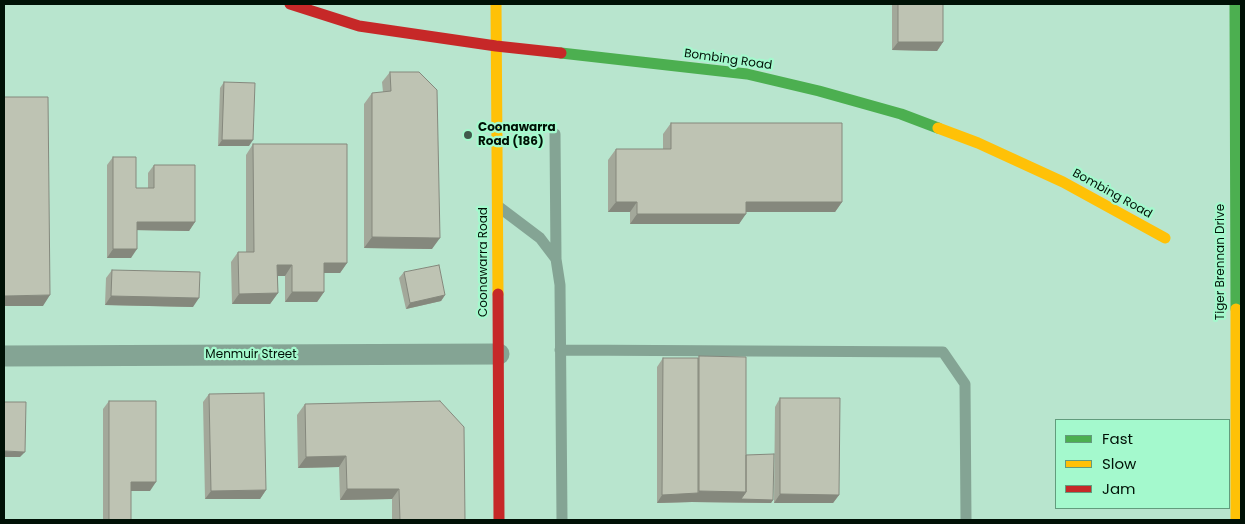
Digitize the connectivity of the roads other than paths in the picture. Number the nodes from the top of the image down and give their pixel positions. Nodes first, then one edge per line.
1 (290, 4) edge
2 (496, 4) edge
3 (1235, 4) edge
4 (496, 46) junction
5 (555, 134) dead end
6 (498, 206) junction
7 (1165, 238) dead end
8 (556, 259) junction
9 (560, 350) junction
10 (499, 354) junction
11 (4, 356) edge
12 (500, 520) edge
13 (562, 520) edge
14 (966, 520) edge
15 (1236, 520) edge

1 - 4 street, Bombing Road
2 - 4 street, Coonawarra Road
3 - 15 street, Tiger Brennan Drive
4 - 6 street, Coonawarra Road
4 - 7 street, Bombing Road
5 - 8 lane
6 - 8 lane
6 - 10 street, Coonawarra Road
8 - 9 lane
9 - 13 lane
9 - 14 lane
10 - 11 street, Menmuir Street
10 - 12 street, Coonawarra Road

